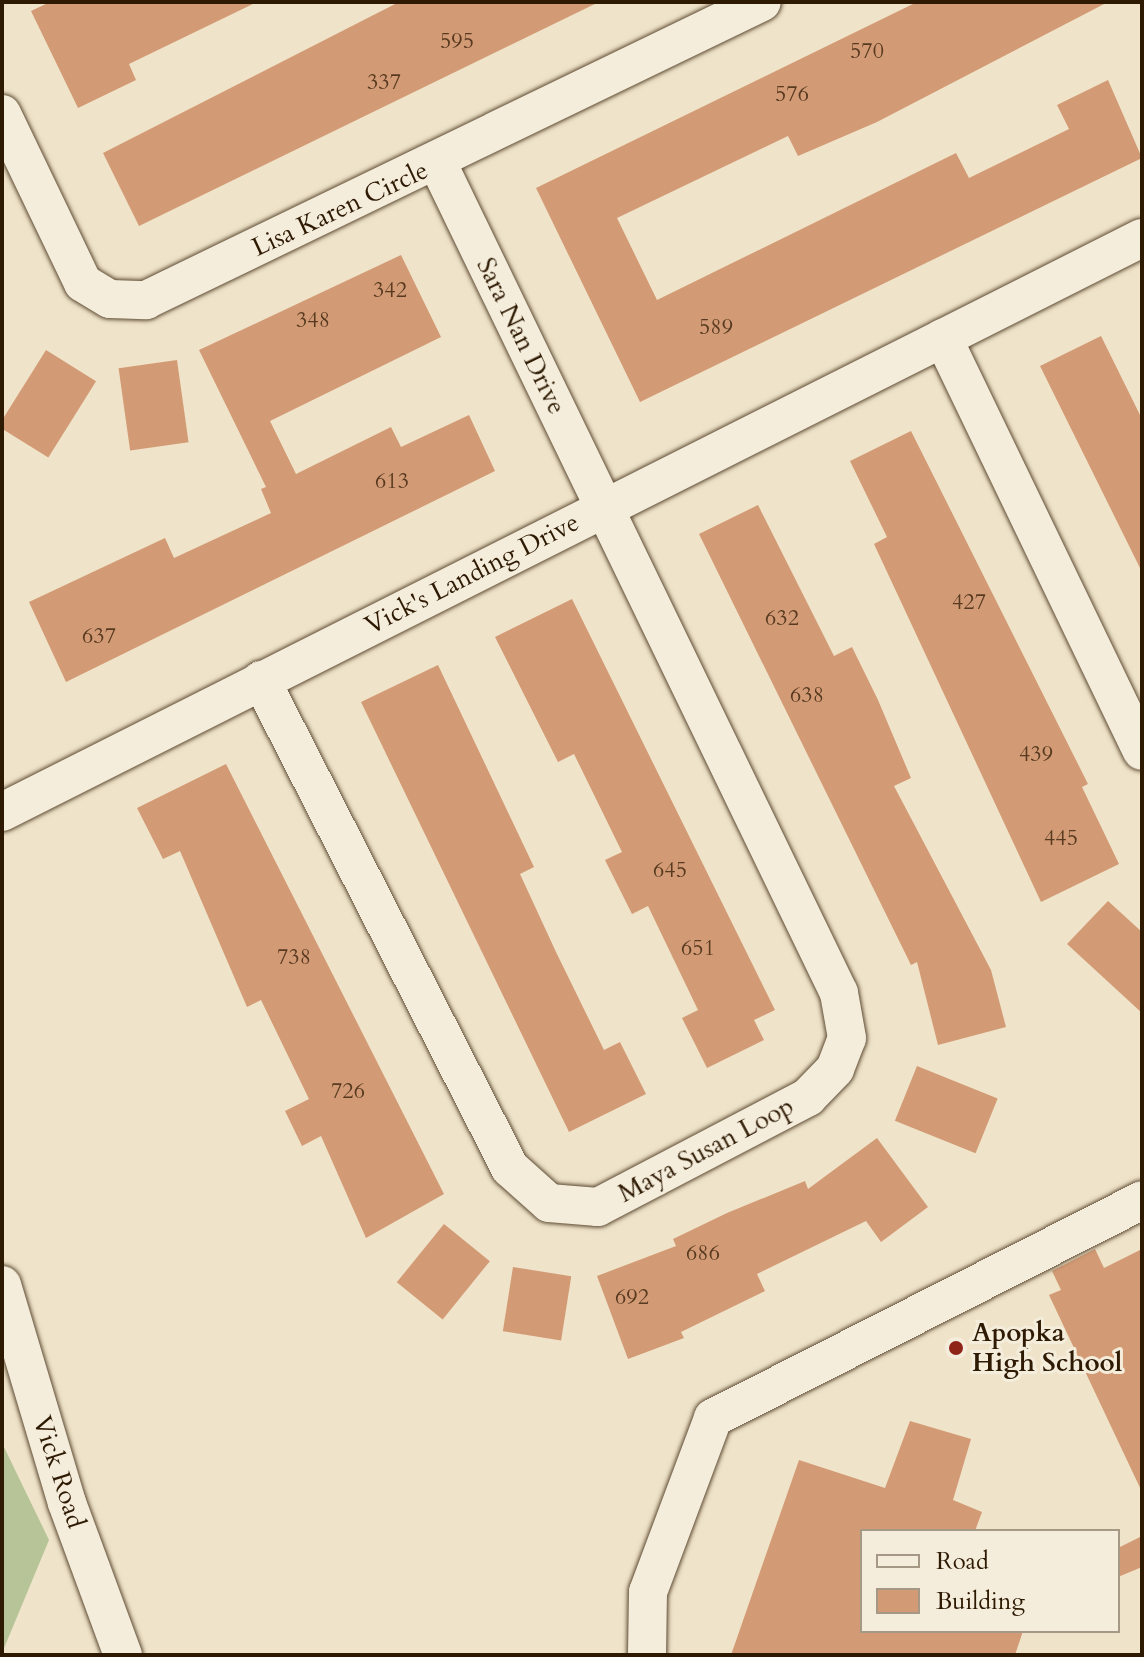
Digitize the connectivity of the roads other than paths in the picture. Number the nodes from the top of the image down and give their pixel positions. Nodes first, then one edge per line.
1 (762, 2) edge
2 (2, 114) edge
3 (438, 164) junction
4 (1142, 238) edge
5 (943, 338) junction
6 (605, 507) junction
7 (261, 680) junction
8 (1142, 751) edge
9 (2, 812) edge
10 (1142, 1200) edge
11 (2, 1285) edge
12 (123, 1655) edge
13 (647, 1655) edge

1 - 3 street, Lisa Karen Circle
2 - 3 street, Lisa Karen Circle
3 - 6 street, Sara Nan Drive
4 - 5 street, Vick's Landing Drive
5 - 6 street, Vick's Landing Drive
5 - 8 street
6 - 7 street, Vick's Landing Drive
6 - 7 street, Maya Susan Loop
7 - 9 street, Vick's Landing Drive
10 - 13 street
11 - 12 street, Vick Road

